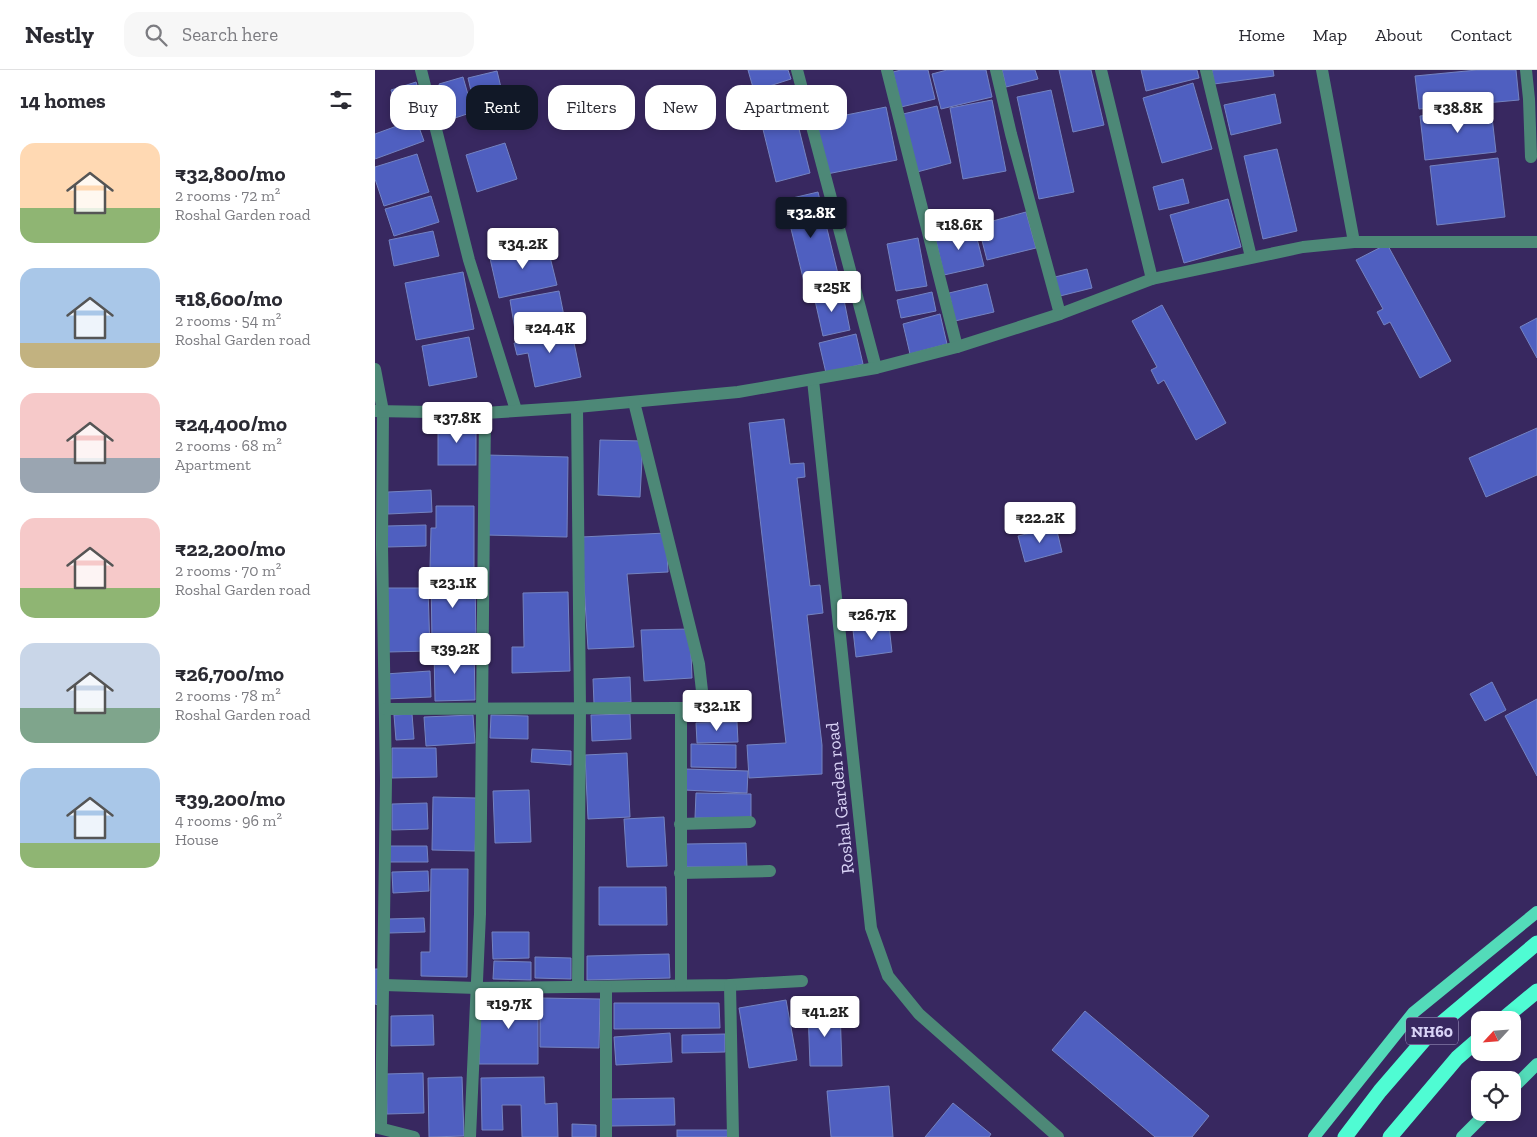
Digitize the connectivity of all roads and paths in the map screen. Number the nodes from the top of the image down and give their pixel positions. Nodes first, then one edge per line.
1 (421, 70) edge
2 (797, 70) edge
3 (887, 70) edge
4 (996, 70) edge
5 (1101, 70) edge
6 (1206, 70) edge
7 (1323, 70) edge
8 (1526, 70) edge
9 (1531, 157) dead end
10 (1354, 242) junction
11 (1537, 242) edge
12 (1251, 257) junction
13 (1152, 279) junction
14 (1060, 314) junction
15 (957, 346) junction
16 (877, 368) junction
17 (375, 369) edge
18 (813, 380) junction
19 (634, 402) junction
20 (577, 407) junction
21 (516, 410) junction
22 (379, 411) edge
23 (485, 413) junction
24 (481, 708) junction
25 (580, 708) junction
26 (681, 708) junction
27 (385, 709) junction
28 (750, 822) dead end
29 (680, 824) junction
30 (770, 871) dead end
31 (680, 873) junction
32 (1537, 912) edge
33 (1537, 943) edge
34 (802, 981) dead end
35 (384, 985) junction
36 (681, 985) junction
37 (730, 985) junction
38 (577, 986) junction
39 (606, 987) junction
40 (477, 988) junction
41 (1537, 991) edge
42 (1513, 1011) edge
43 (1471, 1046) edge
44 (1537, 1064) edge
45 (1521, 1080) edge
46 (1478, 1121) edge
47 (378, 1127) edge
48 (414, 1137) edge
49 (470, 1137) edge
50 (606, 1137) edge
51 (733, 1137) edge
52 (1057, 1137) edge
53 (1314, 1137) edge
54 (1345, 1137) edge
55 (1390, 1137) edge
56 (1462, 1137) edge

1 - 21 street
2 - 16 street
3 - 15 street
4 - 14 street
5 - 13 street
6 - 12 street
7 - 10 street
8 - 9 street
10 - 11 street
10 - 12 street
12 - 13 street
13 - 14 street
14 - 15 street
15 - 16 street
16 - 18 street
17 - 22 street
18 - 19 street
18 - 52 street, Roshal Garden road
19 - 20 street
19 - 26 street
20 - 21 street
20 - 25 street
21 - 23 street
22 - 23 street
22 - 27 street
23 - 24 street
24 - 25 street
24 - 27 street
24 - 40 street
25 - 26 street
25 - 38 street
26 - 29 street
27 - 35 street
28 - 29 street
29 - 31 street
30 - 31 street
31 - 36 street
32 - 53 main road
33 - 54 highway, NH60
34 - 37 street
35 - 40 street
35 - 47 street
36 - 37 street
36 - 39 street
37 - 51 street
38 - 39 street
38 - 40 street
39 - 50 street
40 - 49 street
41 - 42 highway
43 - 55 highway, NH60
44 - 45 main road
46 - 56 main road
47 - 48 street

